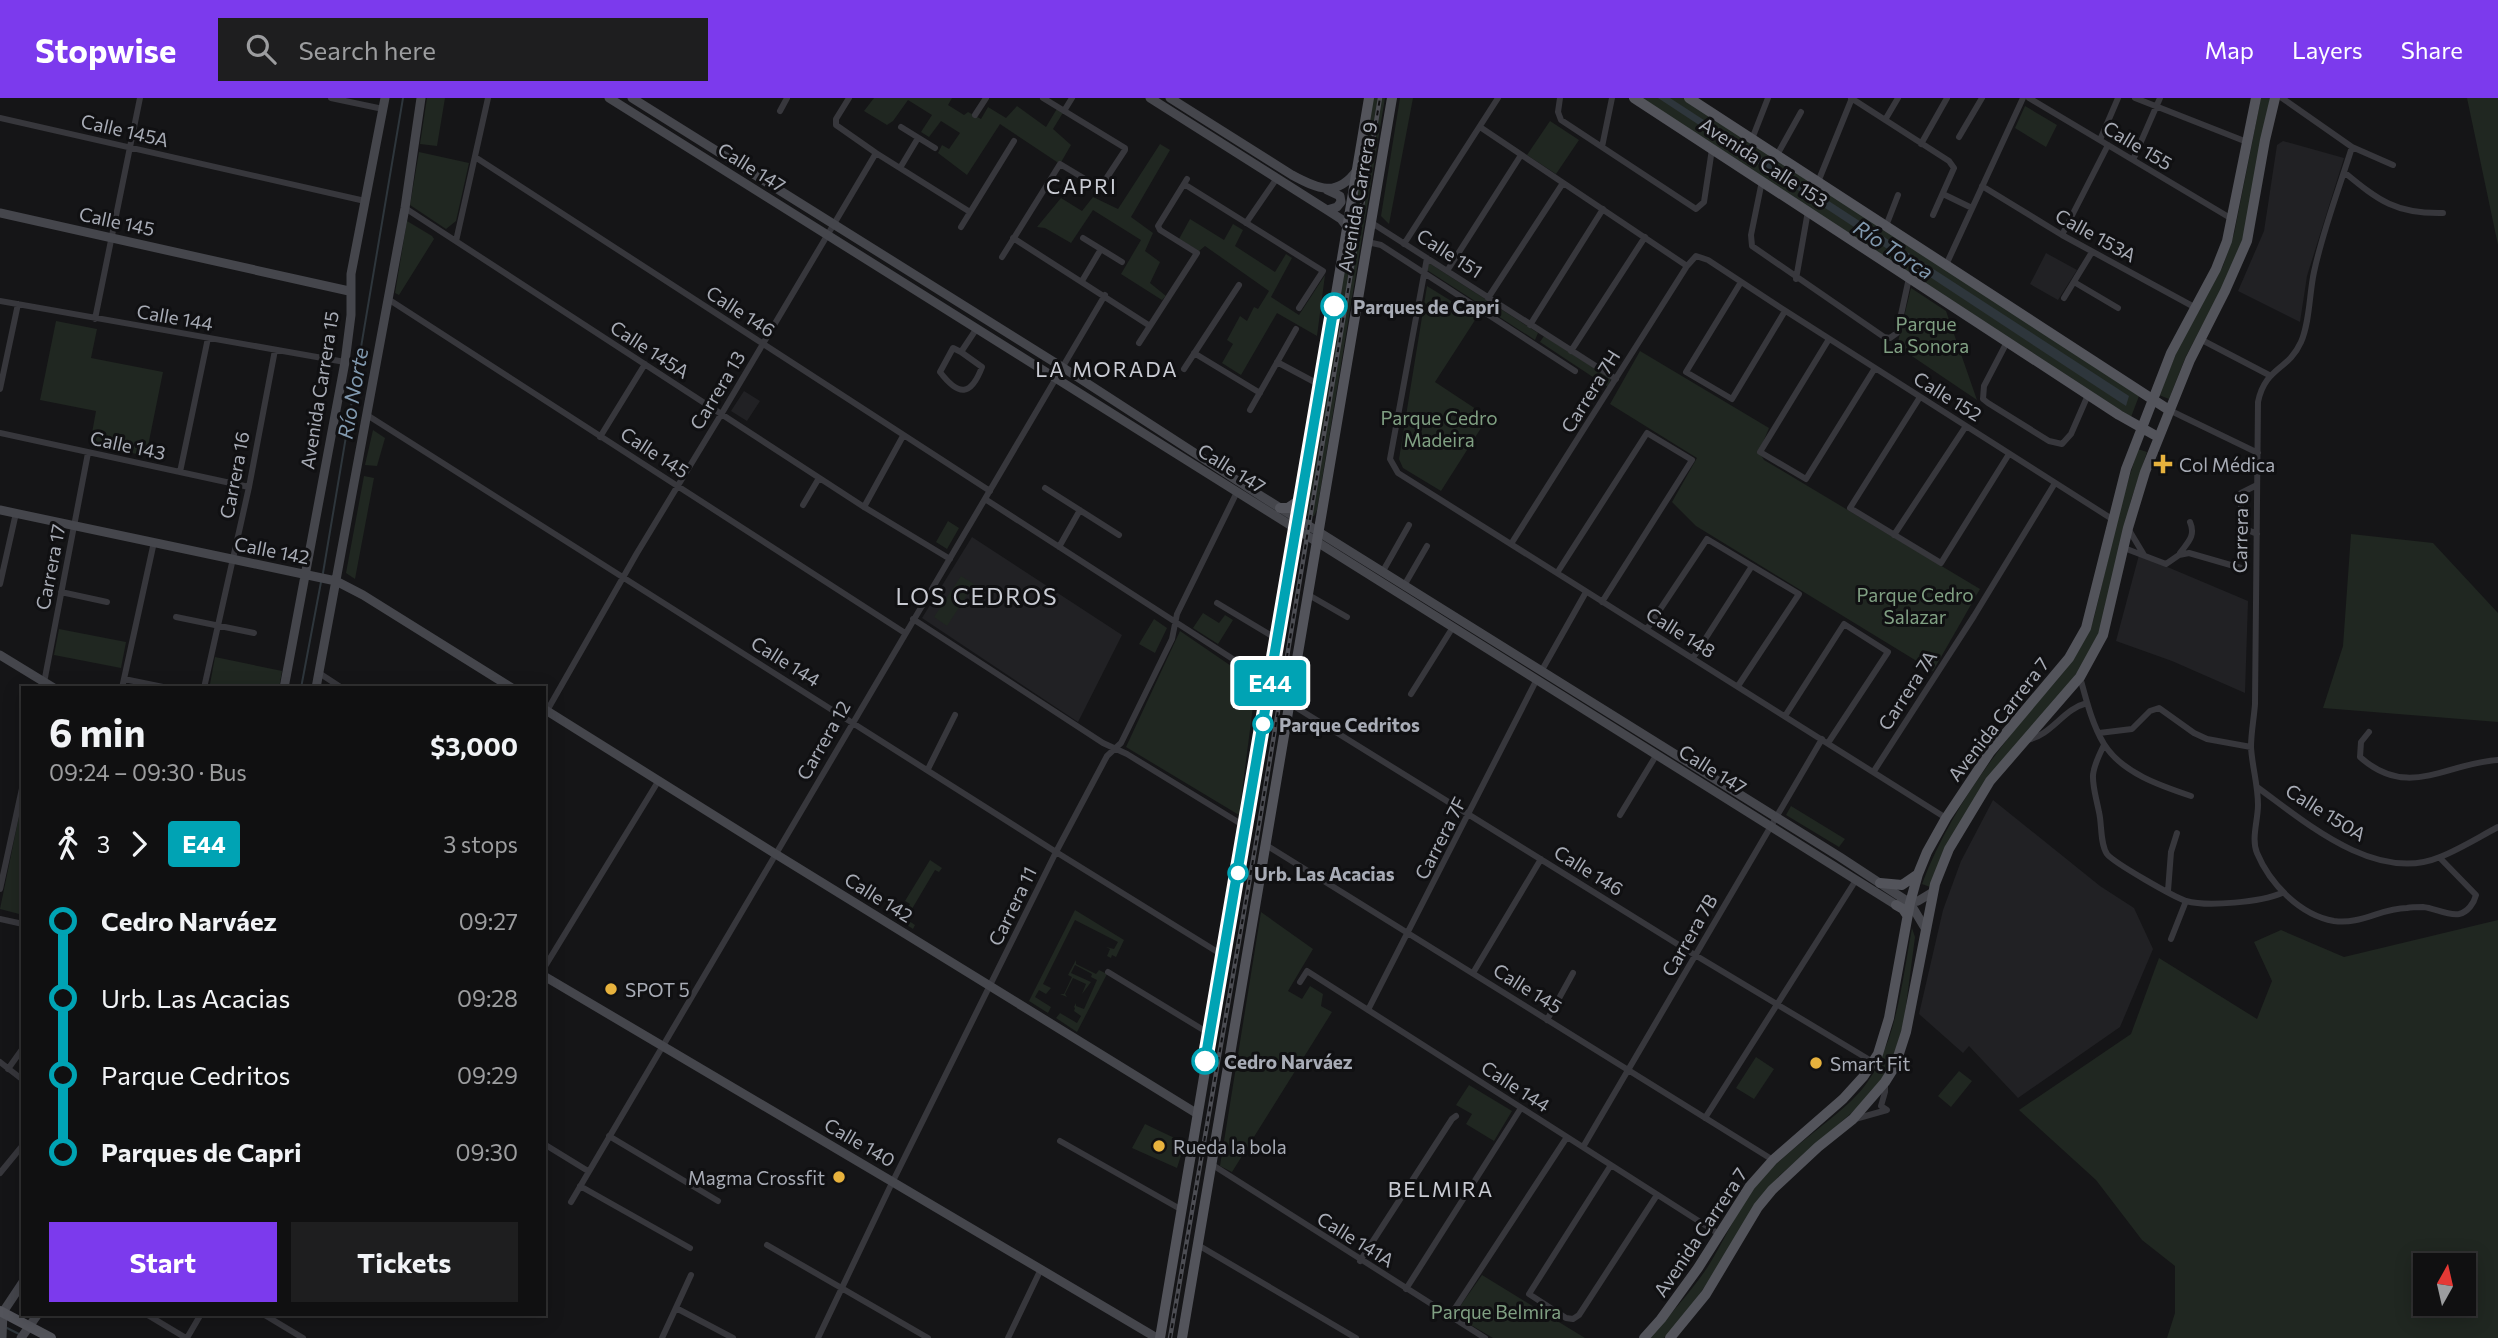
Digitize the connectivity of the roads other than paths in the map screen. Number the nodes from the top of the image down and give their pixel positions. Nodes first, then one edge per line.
1 (140, 98) edge
2 (331, 98) edge
3 (385, 98) edge
4 (421, 98) edge
5 (488, 98) edge
6 (609, 98) edge
7 (787, 98) edge
8 (849, 98) edge
9 (986, 98) edge
10 (1043, 98) edge
11 (1072, 98) edge
12 (1150, 98) edge
13 (1170, 98) edge
14 (1369, 98) edge
15 (1392, 98) edge
16 (1498, 98) edge
17 (1560, 98) edge
18 (1612, 98) edge
19 (1634, 98) edge
20 (1689, 98) edge
21 (1768, 98) edge
22 (1852, 98) edge
23 (1898, 98) edge
24 (1946, 98) edge
25 (1982, 98) edge
26 (2023, 98) edge
27 (2029, 98) edge
28 (2118, 98) edge
29 (2136, 98) edge
30 (2160, 98) edge
31 (2256, 98) edge
32 (2275, 98) edge
33 (2282, 98) edge
34 (634, 99) edge
35 (2157, 106) junction
36 (383, 110) junction
37 (780, 111) dead end
38 (1064, 111) junction
39 (1801, 112) dead end
40 (975, 115) dead end
41 (0, 118) edge
42 (1885, 120) junction
43 (901, 127) dead end
44 (1479, 127) junction
45 (1959, 137) dead end
46 (918, 138) junction
47 (1752, 139) junction
48 (2100, 140) junction
49 (1014, 141) dead end
50 (2247, 142) junction
51 (1921, 144) junction
52 (2108, 145) junction
53 (130, 147) junction
54 (1602, 147) junction
55 (2352, 147) junction
56 (935, 148) dead end
57 (1712, 149) junction
58 (876, 153) junction
59 (1521, 155) junction
60 (1777, 155) junction
61 (475, 157) junction
62 (2133, 160) junction
63 (2393, 165) dead end
64 (900, 168) junction
65 (1357, 169) junction
66 (2344, 172) junction
67 (1277, 178) junction
68 (1762, 181) junction
69 (1818, 182) junction
70 (1563, 183) junction
71 (1982, 186) junction
72 (1318, 187) junction
73 (1943, 194) junction
74 (1898, 195) dead end
75 (365, 201) junction
76 (405, 208) junction
77 (1972, 208) junction
78 (1603, 209) junction
79 (1327, 210) junction
80 (1808, 211) junction
81 (970, 212) junction
82 (0, 213) edge
83 (2443, 213) dead end
84 (1933, 215) dead end
85 (2232, 219) junction
86 (1246, 223) junction
87 (1371, 223) junction
88 (833, 224) junction
89 (1886, 226) junction
90 (961, 227) dead end
91 (1348, 228) junction
92 (827, 234) junction
93 (2062, 234) junction
94 (111, 237) junction
95 (1645, 237) junction
96 (1013, 238) junction
97 (1083, 238) dead end
98 (456, 241) junction
99 (1404, 244) junction
100 (1367, 246) junction
101 (1101, 249) junction
102 (2092, 252) junction
103 (1696, 256) joint
104 (1002, 257) dead end
105 (1427, 258) junction
106 (1122, 262) dead end
107 (1946, 265) junction
108 (1687, 266) junction
109 (1447, 271) junction
110 (1424, 273) junction
111 (1909, 278) junction
112 (1796, 279) junction
113 (1082, 281) junction
114 (1741, 282) junction
115 (2074, 282) junction
116 (1239, 285) dead end
117 (349, 291) junction
118 (1105, 295) junction
119 (1488, 298) junction
120 (388, 299) junction
121 (2064, 299) dead end
122 (0, 301) edge
123 (18, 304) junction
124 (1299, 308) dead end
125 (2118, 308) dead end
126 (2196, 308) junction
127 (1785, 311) junction
128 (95, 319) junction
129 (1530, 325) junction
130 (1150, 326) junction
131 (977, 328) junction
132 (1296, 329) dead end
133 (1542, 332) junction
134 (208, 338) junction
135 (1829, 339) junction
136 (2200, 339) junction
137 (2007, 342) junction
138 (763, 343) junction
139 (1139, 343) dead end
140 (1534, 345) junction
141 (275, 350) junction
142 (1571, 351) junction
143 (961, 352) junction
144 (1194, 353) junction
145 (345, 362) junction
146 (1277, 362) junction
147 (645, 364) junction
148 (1062, 367) junction
149 (1875, 368) junction
150 (1184, 369) dead end
151 (1575, 371) dead end
152 (2269, 375) junction
153 (1056, 377) junction
154 (1616, 379) junction
155 (1320, 385) junction
156 (0, 389) edge
157 (1260, 393) junction
158 (2088, 395) junction
159 (1920, 397) junction
160 (2152, 400) junction
161 (1250, 410) dead end
162 (2169, 411) junction
163 (722, 413) junction
164 (367, 415) junction
165 (1966, 426) junction
166 (2142, 428) junction
167 (0, 433) edge
168 (903, 436) junction
169 (600, 437) junction
170 (2158, 437) junction
171 (88, 453) junction
172 (2258, 453) junction
173 (2009, 454) junction
174 (180, 472) junction
175 (819, 478) junction
176 (2055, 483) junction
177 (2257, 485) junction
178 (248, 487) junction
179 (677, 487) junction
180 (1045, 488) dead end
181 (990, 491) junction
182 (1237, 492) junction
183 (985, 499) junction
184 (1300, 500) junction
185 (803, 505) dead end
186 (864, 507) junction
187 (1280, 508) junction
188 (0, 510) edge
189 (1080, 510) junction
190 (16, 513) junction
191 (2112, 519) junction
192 (2190, 522) dead end
193 (1296, 524) junction
194 (1409, 525) dead end
195 (75, 526) junction
196 (2128, 528) junction
197 (2257, 534) junction
198 (1119, 535) dead end
199 (1894, 535) junction
200 (1317, 537) junction
201 (154, 542) junction
202 (1511, 544) junction
203 (1427, 546) dead end
204 (1059, 547) junction
205 (2123, 548) junction
206 (2144, 555) junction
207 (2179, 555) junction
208 (950, 559) junction
209 (233, 561) junction
210 (1752, 566) junction
211 (2241, 568) dead end
212 (1383, 571) junction
213 (1557, 573) junction
214 (307, 575) junction
215 (622, 578) junction
216 (334, 581) junction
217 (0, 584) edge
218 (1405, 584) junction
219 (61, 592) junction
220 (1586, 592) junction
221 (1307, 594) junction
222 (107, 602) dead end
223 (1602, 602) junction
224 (1217, 603) dead end
225 (176, 617) dead end
226 (1348, 617) dead end
227 (913, 619) junction
228 (1175, 622) junction
229 (217, 625) junction
230 (1453, 627) junction
231 (1647, 629) junction
232 (905, 632) junction
233 (254, 633) dead end
234 (1278, 639) junction
235 (0, 656) edge
236 (1693, 658) junction
237 (1542, 670) junction
238 (319, 673) junction
239 (2080, 677) junction
240 (124, 678) junction
241 (1538, 679) junction
242 (1270, 683) junction
243 (43, 685) edge
244 (122, 686) edge
245 (159, 686) edge
246 (204, 686) edge
247 (284, 686) edge
248 (316, 686) edge
249 (339, 686) edge
250 (509, 686) edge
251 (1738, 686) junction
252 (1411, 694) dead end
253 (1289, 703) junction
254 (2087, 703) junction
255 (546, 710) edge
256 (546, 713) edge
257 (955, 715) dead end
258 (1785, 716) junction
259 (853, 722) junction
260 (2369, 732) dead end
261 (2099, 733) junction
262 (1825, 741) junction
263 (2024, 741) junction
264 (2104, 745) junction
265 (2251, 747) junction
266 (1116, 750) junction
267 (1657, 754) junction
268 (2498, 760) edge
269 (928, 769) junction
270 (1874, 771) junction
271 (659, 780) junction
272 (2257, 786) junction
273 (21, 793) edge
274 (2191, 796) dead end
275 (1470, 815) junction
276 (1620, 815) dead end
277 (1776, 816) junction
278 (1946, 818) junction
279 (1770, 826) junction
280 (1246, 827) junction
281 (2498, 827) edge
282 (2177, 833) dead end
283 (1266, 845) junction
284 (1056, 852) junction
285 (774, 853) junction
286 (2440, 858) junction
287 (1541, 859) junction
288 (1918, 874) junction
289 (1856, 880) junction
290 (1880, 883) junction
291 (0, 889) edge
292 (2168, 891) junction
293 (1933, 892) junction
294 (2282, 893) junction
295 (2186, 901) junction
296 (1896, 905) joint
297 (1909, 909) junction
298 (0, 919) edge
299 (21, 924) edge
300 (1906, 928) junction
301 (1924, 931) junction
302 (1409, 933) junction
303 (2171, 939) dead end
304 (1695, 955) junction
305 (1224, 956) junction
306 (546, 965) edge
307 (1108, 972) dead end
308 (1473, 974) junction
309 (1573, 974) dead end
310 (546, 977) edge
311 (1300, 982) dead end
312 (990, 987) junction
313 (1777, 1004) junction
314 (1368, 1010) junction
315 (1547, 1020) junction
316 (1210, 1034) junction
317 (662, 1045) junction
318 (21, 1051) edge
319 (0, 1062) edge
320 (1873, 1062) junction
321 (8, 1069) junction
322 (1627, 1072) junction
323 (21, 1079) edge
324 (1885, 1082) junction
325 (1521, 1108) junction
326 (1196, 1113) junction
327 (1456, 1116) dead end
328 (1705, 1118) junction
329 (1853, 1119) junction
330 (609, 1136) junction
331 (1567, 1137) junction
332 (1060, 1142) dead end
333 (546, 1145) edge
334 (21, 1147) edge
335 (1583, 1147) junction
336 (1773, 1160) junction
337 (1211, 1164) junction
338 (1611, 1166) junction
339 (588, 1171) junction
340 (0, 1173) edge
341 (893, 1181) junction
342 (580, 1186) junction
343 (1657, 1195) junction
344 (718, 1201) dead end
345 (571, 1202) dead end
346 (1182, 1210) junction
347 (1719, 1234) junction
348 (767, 1245) dead end
349 (1198, 1245) junction
350 (690, 1248) dead end
351 (1360, 1261) junction
352 (1041, 1269) junction
353 (691, 1275) dead end
354 (21, 1285) edge
355 (843, 1287) junction
356 (1406, 1289) junction
357 (676, 1308) junction
358 (3, 1314) edge
359 (36, 1316) edge
360 (149, 1316) edge
361 (200, 1316) edge
362 (266, 1316) edge
363 (1450, 1316) junction
364 (25, 1330) edge
365 (1, 1331) edge
366 (1475, 1335) edge
367 (2, 1338) edge
368 (51, 1338) edge
369 (187, 1338) edge
370 (303, 1338) edge
371 (662, 1338) edge
372 (733, 1338) edge
373 (818, 1338) edge
374 (929, 1338) edge
375 (1008, 1338) edge
376 (1159, 1338) edge
377 (1182, 1338) edge
378 (1356, 1338) edge
379 (1485, 1338) edge
380 (1644, 1338) edge
381 (1670, 1338) edge

1 - 53 street
2 - 36 street
3 - 36 main road, Avenida Carrera 15
4 - 76 main road
5 - 61 street
6 - 92 main road, Calle 147
7 - 37 street
8 - 58 street
9 - 40 street
10 - 38 street
11 - 38 street
12 - 67 main road
13 - 72 main road
14 - 65 main road, Avenida Carrera 9
15 - 87 main road, Avenida Carrera 9
16 - 44 street
17 - 54 street
18 - 54 street
19 - 57 main road, Avenida Calle 153
20 - 47 main road, Avenida Calle 153
21 - 47 street
22 - 42 street
22 - 69 street
23 - 42 street
24 - 51 street
25 - 45 street
26 - 71 street
27 - 48 street, Calle 155
28 - 48 street
29 - 35 street
30 - 35 street
31 - 50 main road, Avenida Carrera 7
32 - 136 main road, Avenida Carrera 7
33 - 55 street
34 - 88 main road, Calle 147
35 - 50 street
35 - 62 street
36 - 75 main road, Avenida Carrera 15
38 - 96 street
39 - 60 street
41 - 53 street, Calle 145A
42 - 51 street
43 - 46 street
44 - 59 street
44 - 99 street
46 - 56 street
46 - 64 street
47 - 60 main road, Avenida Calle 153
48 - 52 street, Calle 155
49 - 81 street
50 - 85 main road, Avenida Carrera 7
51 - 73 street
52 - 62 street, Calle 155
52 - 93 street
53 - 75 street, Calle 145A
53 - 94 street
54 - 57 street
55 - 63 street
55 - 66 street, Carrera 6
57 - 68 main road, Avenida Calle 153
58 - 64 street
58 - 88 street, Carrera 13
59 - 70 street
59 - 109 street
60 - 69 main road, Avenida Calle 153
61 - 98 street
61 - 138 street, Calle 146
62 - 85 street, Calle 155
64 - 81 street
65 - 72 main road
65 - 91 main road, Avenida Carrera 9
66 - 83 street
66 - 152 street, Carrera 6
67 - 79 main road
67 - 86 street
68 - 80 main road, Avenida Calle 153
68 - 112 street
69 - 89 main road, Avenida Calle 153
70 - 78 street
70 - 119 street
71 - 77 street
71 - 93 street, Calle 153A
72 - 79 main road
73 - 77 street
73 - 84 street
74 - 89 street
75 - 117 main road, Avenida Carrera 15
76 - 98 street, Calle 145A
76 - 120 main road
77 - 107 street
78 - 95 street
78 - 129 street
79 - 91 main road
80 - 111 main road, Avenida Calle 153
80 - 112 street
81 - 90 street
82 - 94 main road, Calle 145
85 - 126 main road, Avenida Carrera 7
86 - 124 street
86 - 130 street
87 - 99 street, Calle 151
87 - 100 main road, Avenida Carrera 9
88 - 92 street, Carrera 13
88 - 148 main road, Calle 147
89 - 107 main road, Avenida Calle 153
91 - 155 main road, Avenida Carrera 9
92 - 131 main road, Calle 147
92 - 138 street, Carrera 13
93 - 102 street, Calle 153A
94 - 117 main road, Calle 145
94 - 128 street
95 - 108 street
95 - 142 street
96 - 104 street
96 - 113 street
97 - 101 street
98 - 147 street, Calle 145A
99 - 105 street, Calle 151
100 - 110 street, Calle 151
100 - 200 main road, Avenida Carrera 9
101 - 106 street
101 - 113 street
102 - 115 street
102 - 126 street, Calle 153A
103 - 108 street, Carrera 7H
103 - 114 street, Calle 152
105 - 109 street, Calle 151
105 - 110 street
107 - 160 main road, Avenida Calle 153
108 - 154 street, Carrera 7H
109 - 119 street, Calle 151
110 - 140 street, Calle 151
110 - 202 street, Calle 148
111 - 112 street
111 - 137 main road, Avenida Calle 153
113 - 118 street
114 - 127 street, Calle 152
114 - 127 street
115 - 121 street
115 - 125 street
116 - 144 street
117 - 145 main road, Avenida Carrera 15
118 - 130 street
118 - 148 street, Carrera 12
119 - 129 street, Calle 151
120 - 164 main road
120 - 169 street, Calle 145
122 - 123 street, Calle 144
123 - 128 street, Calle 144
123 - 156 street
126 - 160 main road, Avenida Carrera 7
127 - 135 street, Calle 152
128 - 134 street, Calle 144
129 - 133 street, Calle 151
130 - 139 street
131 - 143 street
131 - 153 main road, Calle 147
132 - 146 street
133 - 140 street
133 - 142 street, Calle 151
134 - 141 street, Calle 144
134 - 174 street
135 - 149 street, Calle 152
135 - 149 street
136 - 152 street
136 - 162 main road, Avenida Carrera 7
137 - 158 main road, Avenida Calle 153
137 - 158 street
138 - 163 street, Carrera 13
138 - 168 street, Calle 146
140 - 151 street, Calle 151
141 - 145 street, Calle 144
141 - 178 street, Carrera 16
142 - 154 street, Calle 151
143 - 143 street
144 - 150 street
144 - 157 street
145 - 214 main road, Avenida Carrera 15
146 - 155 street
146 - 157 street
147 - 163 street, Calle 145A
147 - 169 street
148 - 153 street, Carrera 12
148 - 187 main road, Calle 147
149 - 159 street, Calle 152
152 - 172 street, Carrera 6
153 - 181 street, Carrera 12
153 - 182 main road, Calle 147
154 - 202 street, Carrera 7H
155 - 184 main road, Avenida Carrera 9
157 - 161 street
158 - 166 main road, Avenida Calle 153
159 - 165 street, Calle 152
159 - 199 street
160 - 162 main road, Avenida Calle 153
160 - 166 main road, Avenida Carrera 7
162 - 170 main road, Avenida Carrera 7
162 - 172 street
163 - 175 street, Calle 145A
163 - 179 street, Carrera 13
164 - 215 street, Calle 144
164 - 216 main road
165 - 173 street, Calle 152
165 - 199 street
166 - 170 main road, Avenida Calle 153
166 - 191 main road, Avenida Carrera 7
167 - 171 street, Calle 143
168 - 181 street, Calle 146
168 - 186 street
169 - 179 street, Calle 145
170 - 196 main road, Avenida Carrera 7
171 - 174 street, Calle 143
171 - 195 street, Carrera 17
172 - 177 street, Carrera 6
173 - 176 street, Calle 152
173 - 199 street
174 - 178 street, Calle 143
175 - 185 street
175 - 186 street, Calle 145A
176 - 191 street, Calle 152
176 - 270 street, Carrera 7A
177 - 197 street, Carrera 6
177 - 197 street
178 - 209 street, Carrera 16
179 - 215 street, Carrera 13
179 - 232 street, Calle 145
180 - 189 street
181 - 183 street, Carrera 12
182 - 193 main road, Calle 147
182 - 228 street, Carrera 11
183 - 204 street
183 - 208 street, Carrera 12
184 - 187 main road
184 - 193 main road, Avenida Carrera 9
186 - 208 street, Calle 145A
187 - 193 main road, Calle 147
188 - 190 main road, Calle 142
189 - 198 street
189 - 204 street
190 - 195 main road, Calle 142
190 - 217 street
191 - 278 main road, Avenida Carrera 7
192 - 207 street
193 - 200 main road, Calle 147
193 - 234 main road, Avenida Carrera 9
194 - 212 street
195 - 201 main road, Calle 142
195 - 219 street, Carrera 17
196 - 205 main road, Avenida Carrera 7
196 - 206 street
197 - 265 street, Carrera 6
200 - 212 main road, Calle 147
200 - 221 main road, Avenida Carrera 9
200 - 230 main road, Calle 147
201 - 209 main road, Calle 142
201 - 240 street
202 - 213 street, Calle 148
203 - 218 street
204 - 228 street
205 - 206 street
205 - 239 main road, Avenida Carrera 7
206 - 207 street
207 - 211 street
208 - 227 street, Carrera 12
209 - 214 main road, Calle 142
209 - 229 street, Carrera 16
210 - 231 street
210 - 236 street
210 - 251 street
212 - 218 main road, Calle 147
213 - 220 street, Calle 148
213 - 223 street
214 - 216 main road, Calle 142
214 - 247 main road, Avenida Carrera 15
215 - 255 street, Carrera 13
215 - 259 street, Calle 144
216 - 238 main road
216 - 250 main road, Calle 142
218 - 237 main road, Calle 147
219 - 222 street
219 - 243 street, Carrera 17
220 - 223 street, Calle 148
220 - 237 street
221 - 226 street
221 - 253 main road, Avenida Carrera 9
223 - 231 street, Calle 148
224 - 234 street
225 - 229 street
227 - 232 street, Carrera 12
227 - 266 street
228 - 242 street
228 - 266 street, Carrera 11
229 - 233 street
229 - 246 street, Carrera 16
230 - 241 main road, Calle 147
230 - 252 street
231 - 236 street, Calle 148
232 - 259 street, Carrera 12
234 - 242 main road, Avenida Carrera 9
235 - 243 main road
236 - 251 street, Calle 148
237 - 277 main road, Calle 147
238 - 248 main road
238 - 249 street
239 - 254 street
239 - 263 main road, Avenida Carrera 7
240 - 244 street
240 - 245 street
241 - 267 main road, Calle 147
241 - 275 street, Carrera 7F
242 - 280 main road, Avenida Carrera 9
251 - 258 street, Calle 148
253 - 275 street, Calle 146
253 - 283 main road, Avenida Carrera 9
254 - 261 street
254 - 263 street
256 - 271 main road, Calle 142
257 - 269 street
258 - 262 street, Calle 148
258 - 262 street, Carrera 7B
259 - 269 street, Calle 144
259 - 285 street, Carrera 12
260 - 268 street
261 - 264 street
261 - 265 street
262 - 270 street, Calle 148
262 - 277 street, Carrera 7B
263 - 293 main road, Avenida Carrera 7
264 - 274 street
264 - 292 street
265 - 272 street, Carrera 6
266 - 280 street
266 - 284 street, Carrera 11
267 - 276 street
267 - 279 main road, Calle 147
269 - 284 street, Calle 144
270 - 278 street, Calle 148
271 - 285 main road, Calle 142
271 - 306 street
272 - 286 street, Calle 150A
272 - 294 street, Carrera 6
273 - 291 street
275 - 287 street, Calle 146
275 - 302 street, Carrera 7F
277 - 279 street, Carrera 7B
277 - 290 main road, Calle 147
278 - 288 main road, Avenida Carrera 7
279 - 289 main road, Calle 147
279 - 304 street, Carrera 7B
280 - 305 main road, Avenida Carrera 9
281 - 286 street, Calle 150A
282 - 292 street
283 - 302 street, Calle 145
283 - 337 main road, Avenida Carrera 9
284 - 305 street, Calle 144
284 - 312 street, Carrera 11
285 - 312 main road, Calle 142
285 - 317 street, Carrera 12
286 - 294 street
287 - 304 street, Calle 146
287 - 308 street
288 - 290 main road
288 - 297 main road, Avenida Carrera 7
289 - 296 main road, Calle 147
289 - 313 street
290 - 297 main road, Calle 147
292 - 295 street
293 - 297 main road
293 - 301 main road, Avenida Carrera 7
294 - 295 street
295 - 303 street
296 - 297 main road
297 - 300 main road, Avenida Carrera 7
297 - 301 main road, Calle 147
298 - 299 street
300 - 301 main road
300 - 320 main road, Avenida Carrera 7
301 - 324 main road, Avenida Carrera 7
302 - 308 street, Calle 145
302 - 314 street, Carrera 7F
304 - 313 street, Calle 146
304 - 322 street, Carrera 7B
305 - 316 main road, Avenida Carrera 9
307 - 316 street
308 - 315 street, Calle 145
309 - 315 street
310 - 317 main road, Calle 140
311 - 314 street, Calle 144
312 - 326 main road, Calle 142
312 - 341 street, Carrera 11
313 - 320 street, Calle 146
313 - 328 street
314 - 325 street, Calle 144
315 - 322 street, Calle 145
316 - 326 main road, Avenida Carrera 9
317 - 330 street, Carrera 12
317 - 341 main road, Calle 140
318 - 321 street
319 - 321 street
320 - 336 main road, Avenida Carrera 7
321 - 323 street
322 - 328 street, Calle 145
322 - 335 street, Carrera 7B
324 - 329 main road, Avenida Carrera 7
324 - 329 street
325 - 331 street, Calle 144
325 - 356 street
326 - 346 main road, Avenida Carrera 9
327 - 351 street
328 - 336 street, Calle 145
329 - 381 main road, Avenida Carrera 7
330 - 339 street, Carrera 12
330 - 344 street
331 - 335 street, Calle 144
331 - 363 street
332 - 346 street
333 - 339 street
334 - 340 street
335 - 338 street, Calle 144
336 - 347 main road, Avenida Carrera 7
337 - 349 main road, Avenida Carrera 9
337 - 351 street, Calle 141A
338 - 343 street, Calle 144
338 - 343 street
339 - 342 street, Carrera 12
341 - 352 main road, Calle 140
341 - 355 street, Carrera 11
342 - 345 street, Carrera 12
342 - 350 street
343 - 347 street, Calle 144
346 - 376 main road, Avenida Carrera 9
347 - 380 main road, Avenida Carrera 7
348 - 355 street
349 - 377 main road, Avenida Carrera 9
349 - 378 street
351 - 356 street, Calle 141A
352 - 375 street
352 - 376 main road, Calle 140
353 - 357 street
354 - 358 main road
355 - 373 street, Carrera 11
355 - 374 street
356 - 363 street, Calle 141A
357 - 371 street
357 - 372 street
358 - 364 main road
358 - 365 main road
359 - 364 main road
360 - 369 street
361 - 369 street
362 - 370 street
363 - 366 street, Calle 141A
364 - 368 main road
365 - 367 main road
366 - 379 street, Calle 141A

